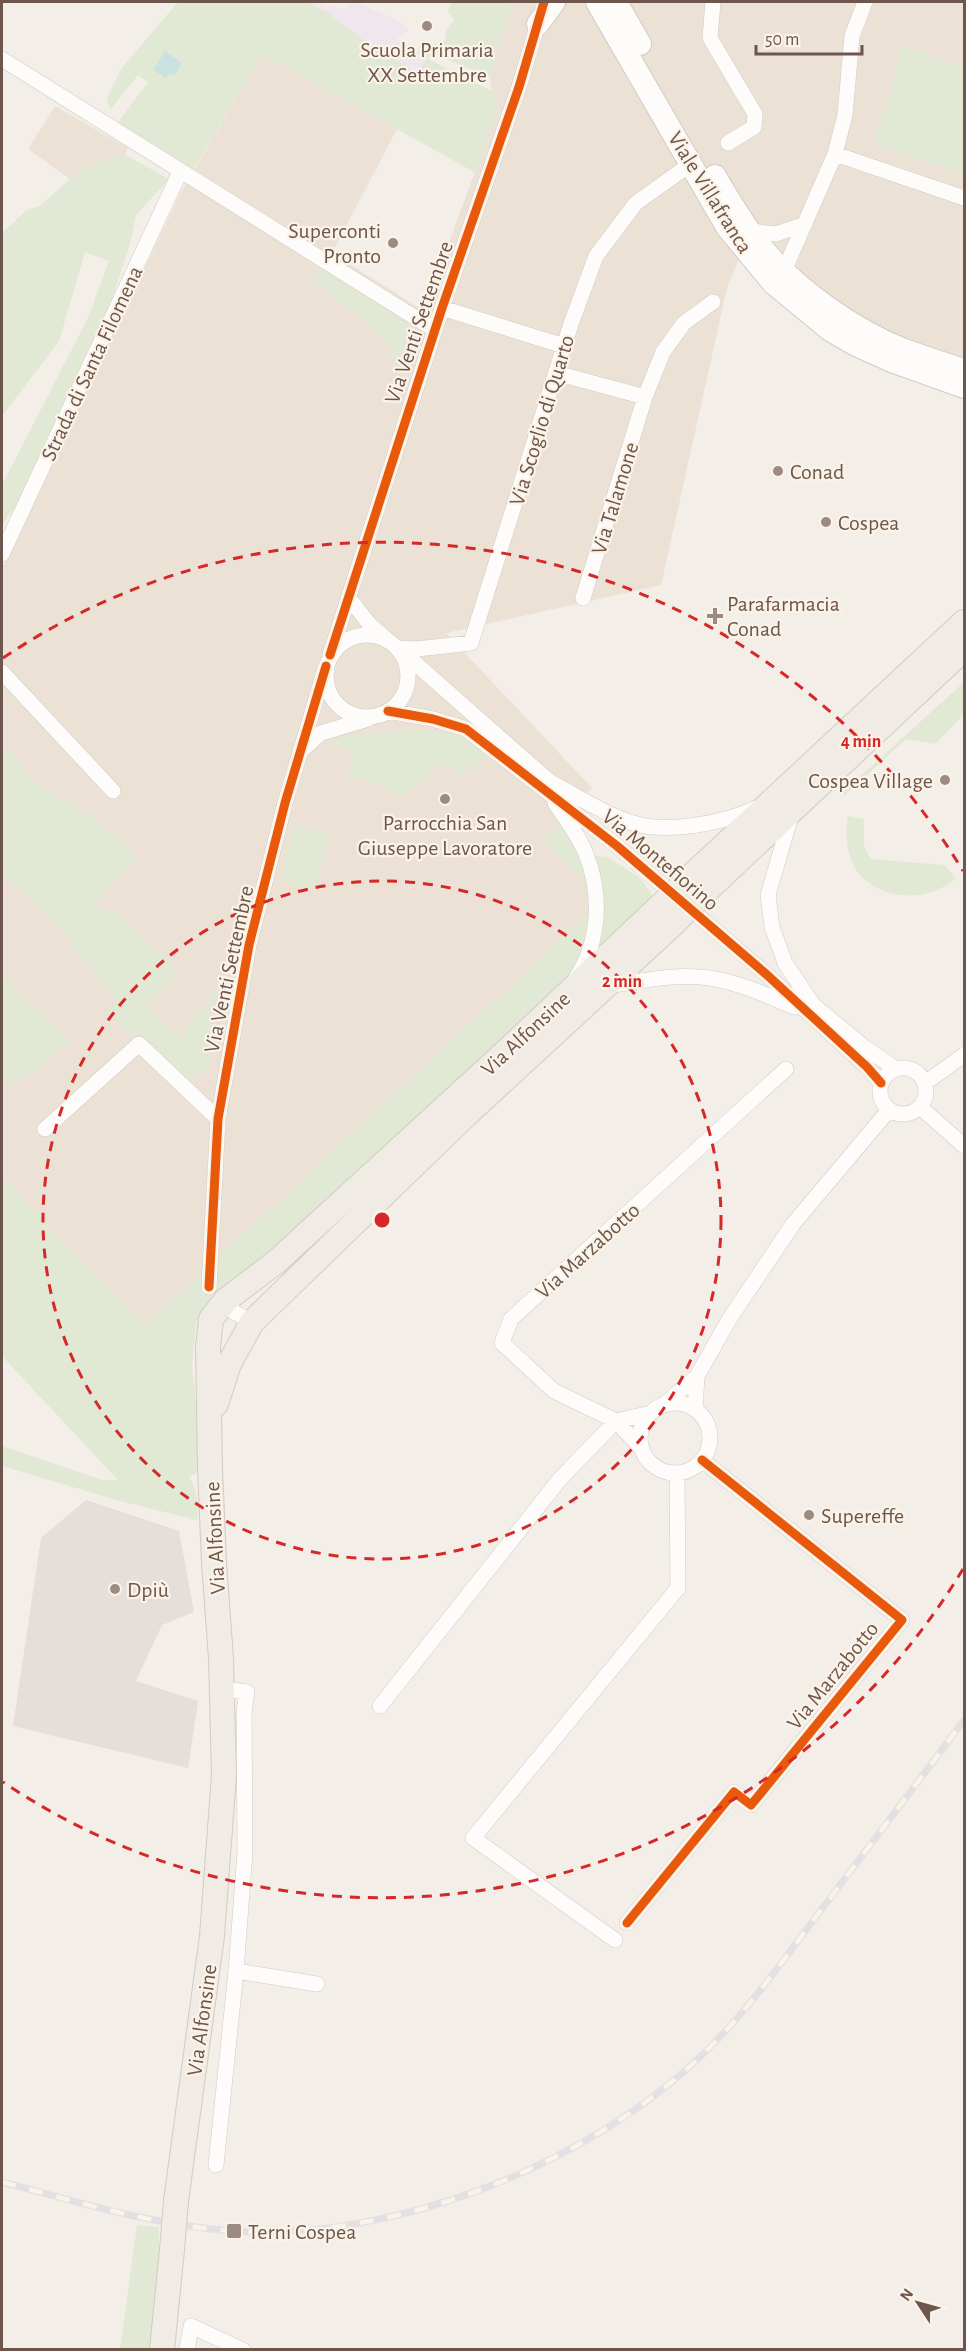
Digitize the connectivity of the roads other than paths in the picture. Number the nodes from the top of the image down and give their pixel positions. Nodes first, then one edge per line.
1 (544, 2) edge
2 (554, 2) edge
3 (597, 2) edge
4 (616, 2) edge
5 (713, 2) edge
6 (865, 2) edge
7 (538, 24) junction
8 (2, 59) edge
9 (728, 142) dead end
10 (835, 154) junction
11 (692, 164) junction
12 (180, 172) junction
13 (964, 197) edge
14 (805, 224) junction
15 (749, 231) junction
16 (784, 271) junction
17 (713, 302) dead end
18 (442, 308) junction
19 (435, 330) junction
20 (564, 346) junction
21 (964, 370) edge
22 (556, 373) junction
23 (964, 387) edge
24 (645, 397) junction
25 (2, 554) edge
26 (349, 598) junction
27 (583, 598) dead end
28 (343, 618) junction
29 (964, 622) edge
30 (370, 625) junction
31 (392, 644) junction
32 (964, 649) edge
33 (328, 661) junction
34 (2, 672) edge
35 (426, 674) junction
36 (405, 690) junction
37 (381, 714) junction
38 (300, 752) junction
39 (548, 786) junction
40 (113, 791) dead end
41 (782, 806) junction
42 (664, 917) junction
43 (605, 987) junction
44 (562, 1000) junction
45 (808, 1007) junction
46 (964, 1055) edge
47 (786, 1069) dead end
48 (896, 1069) junction
49 (881, 1083) junction
50 (925, 1083) junction
51 (920, 1107) junction
52 (889, 1110) junction
53 (218, 1119) junction
54 (45, 1129) dead end
55 (964, 1146) edge
56 (218, 1294) junction
57 (252, 1322) junction
58 (697, 1376) junction
59 (665, 1404) junction
60 (695, 1409) junction
61 (651, 1413) junction
62 (616, 1421) junction
63 (209, 1424) junction
64 (641, 1448) junction
65 (702, 1460) junction
66 (677, 1473) junction
67 (222, 1689) junction
68 (380, 1706) dead end
69 (627, 1923) dead end
70 (615, 1940) dead end
71 (236, 1971) junction
72 (317, 1984) dead end
73 (216, 2165) dead end
74 (162, 2349) edge
75 (187, 2349) edge
76 (243, 2349) edge

1 - 7 street, Via Venti Settembre
2 - 7 main road
3 - 11 main road, Viale Villafranca
4 - 15 main road, Viale Villafranca
5 - 9 street
6 - 10 street
7 - 18 street, Via Venti Settembre
8 - 12 street
10 - 13 street
10 - 14 street
11 - 20 street, Via Scoglio di Quarto
11 - 23 main road, Viale Villafranca
12 - 19 street
12 - 25 street, Strada di Santa Filomena
14 - 15 street
14 - 16 street
15 - 16 main road, Viale Villafranca
16 - 21 main road, Viale Villafranca
17 - 24 street, Via Talamone
18 - 19 street, Via Venti Settembre
18 - 20 street, Via Venti Settembre
19 - 26 street, Via Venti Settembre
20 - 22 street, Via Scoglio di Quarto
22 - 24 street
22 - 31 street, Via Scoglio di Quarto
24 - 27 street, Via Talamone
26 - 28 street, Via Venti Settembre
26 - 30 street
28 - 30 street
28 - 33 street, Via Venti Settembre
29 - 41 main road, Via Alfonsine
30 - 31 street
31 - 33 street
31 - 35 street, Via Montefiorino
31 - 36 street
32 - 41 main road, Via Alfonsine
33 - 37 street, Via Venti Settembre
33 - 38 street, Via Venti Settembre
34 - 40 street
35 - 36 street
35 - 39 street, Via Montefiorino
36 - 37 street
37 - 38 street
37 - 39 street, Via Montefiorino
38 - 53 street, Via Venti Settembre
39 - 41 street
39 - 44 street
39 - 45 street, Via Montefiorino
41 - 42 main road, Via Alfonsine, bridge
41 - 45 street
42 - 43 main road, Via Alfonsine
42 - 44 main road, Via Alfonsine
43 - 45 street
43 - 57 main road, Via Alfonsine
44 - 56 main road, Via Alfonsine
45 - 48 street, Via Montefiorino
45 - 49 street, Via Montefiorino
46 - 50 street
47 - 62 street, Via Marzabotto
48 - 49 street
48 - 50 street, Via Montefiorino
49 - 52 street, Via Montefiorino
50 - 51 street
51 - 52 street
51 - 55 street
52 - 58 street
53 - 54 street
53 - 56 street, Via Venti Settembre
56 - 57 street
56 - 63 main road, Via Alfonsine
57 - 63 main road, Via Alfonsine
58 - 59 street
58 - 60 street
59 - 60 street
59 - 61 street
60 - 65 street
61 - 62 street
61 - 64 street
62 - 64 street, Via Marzabotto
62 - 68 street
63 - 67 main road, Via Alfonsine
64 - 66 street, Via Marzabotto
65 - 66 street
65 - 69 street, Via Marzabotto
66 - 70 street
67 - 71 street, Via Alfonsine
67 - 74 main road, Via Alfonsine, bridge
71 - 72 street, Via Alfonsine
71 - 73 street, Via Alfonsine
75 - 76 street

